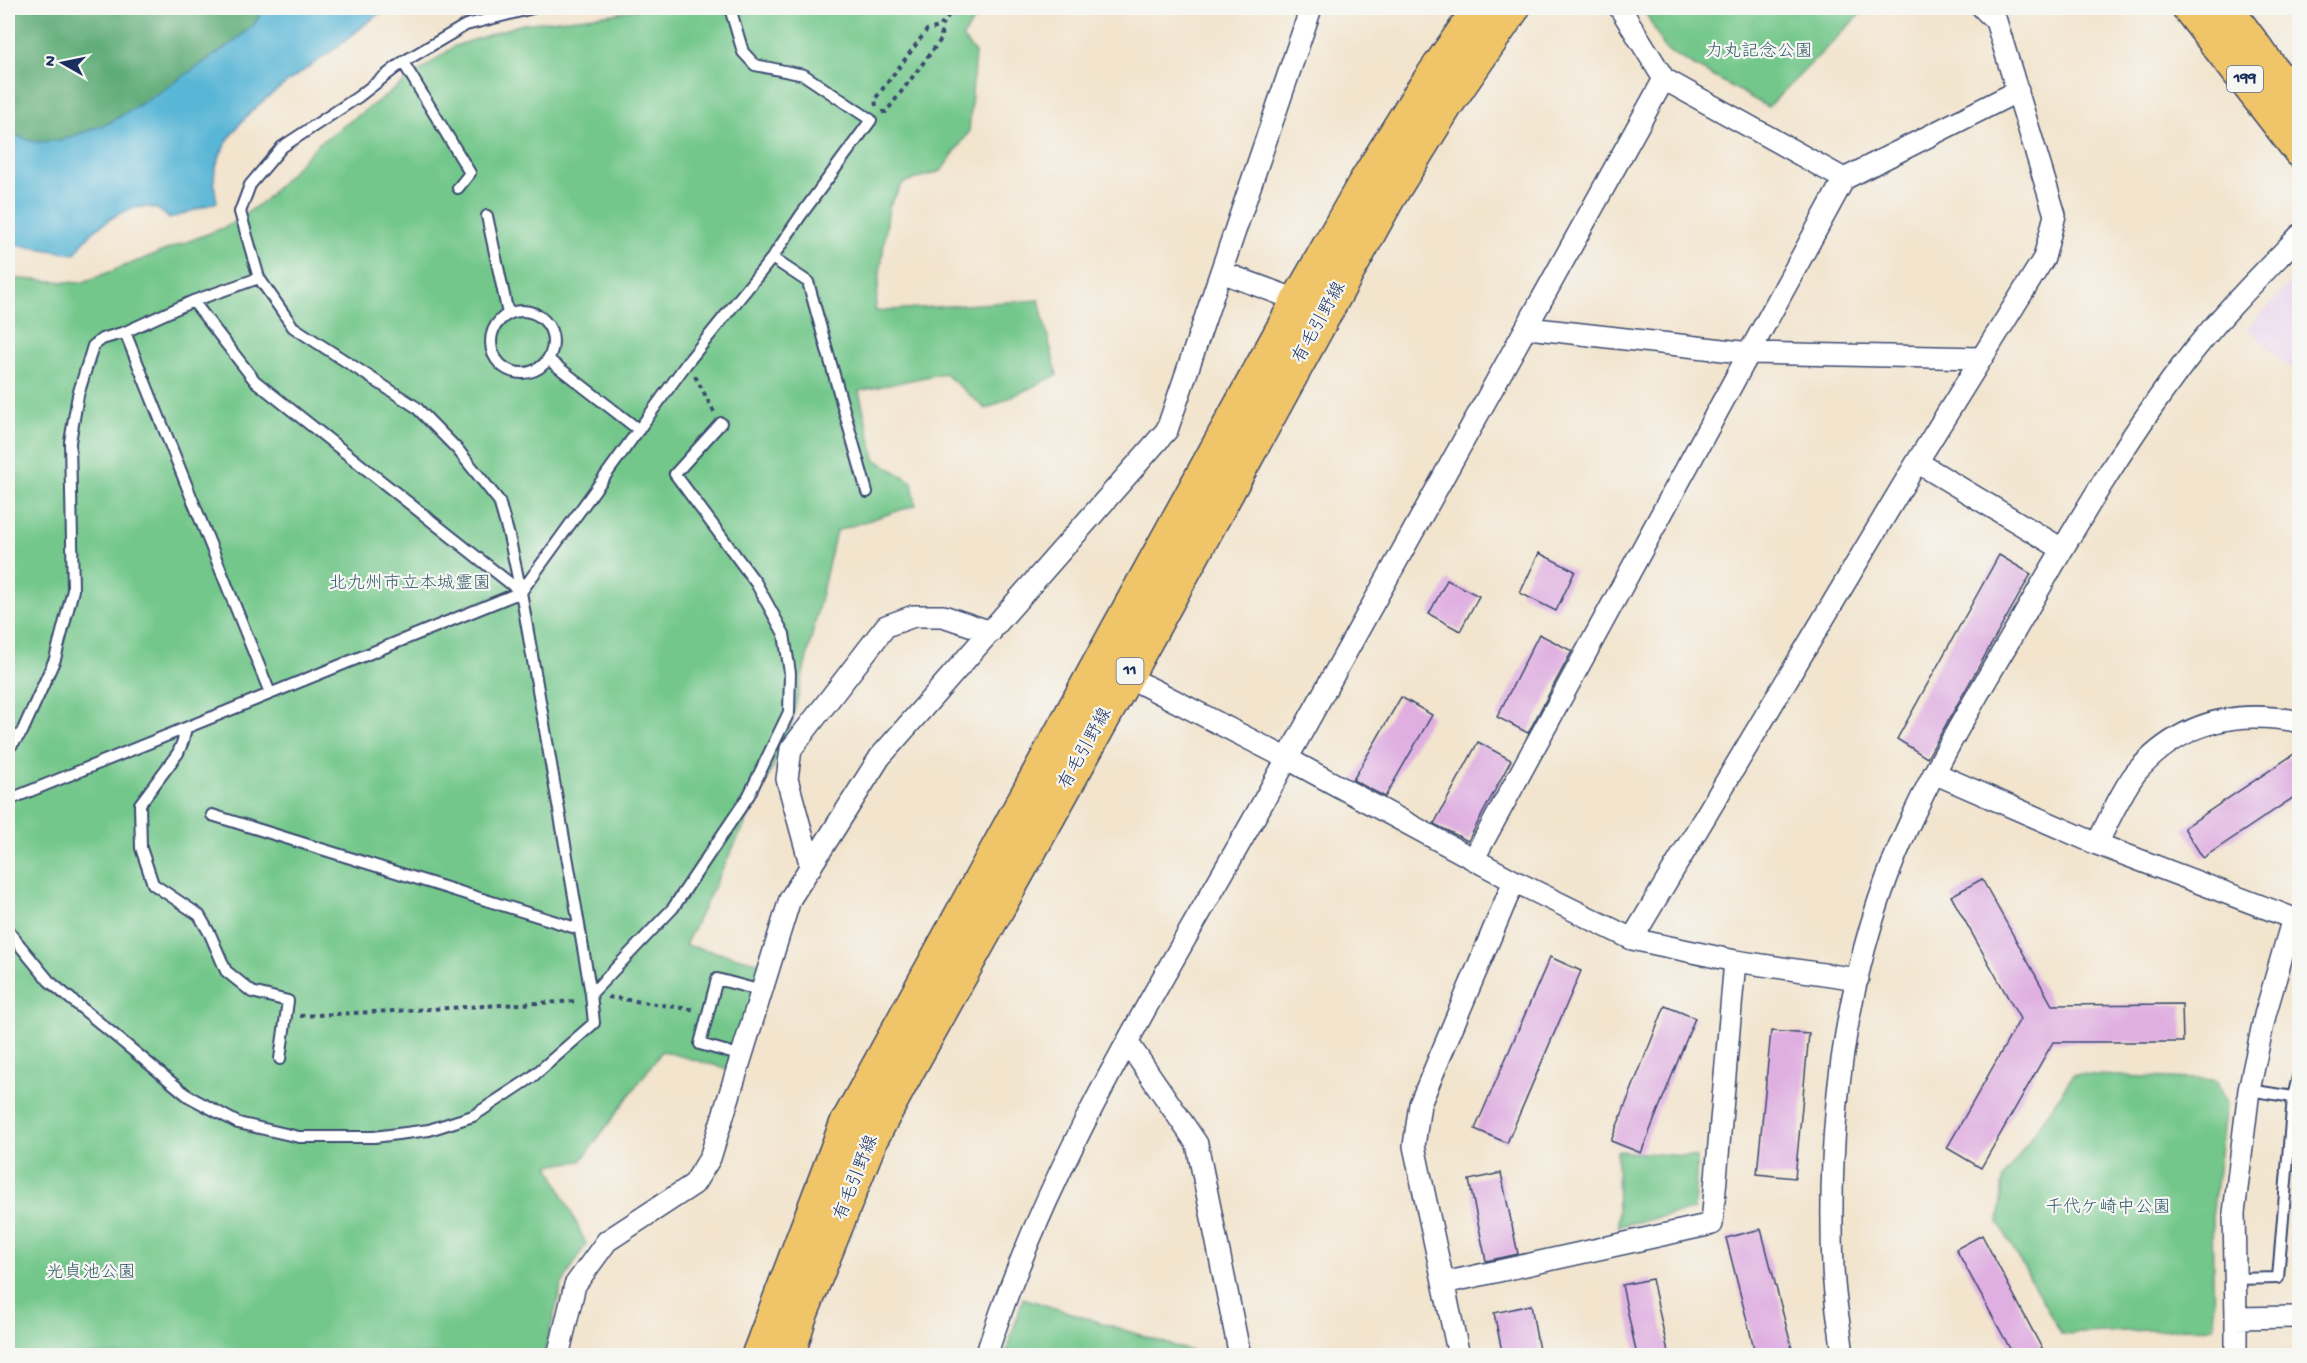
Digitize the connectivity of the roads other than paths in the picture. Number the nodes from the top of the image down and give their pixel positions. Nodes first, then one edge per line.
1 (533, 8) edge
2 (730, 8) edge
3 (1311, 8) edge
4 (1480, 8) edge
5 (1514, 8) edge
6 (1620, 8) edge
7 (1983, 8) edge
8 (2189, 8) edge
9 (2226, 8) edge
10 (403, 62) junction
11 (1664, 79) junction
12 (2018, 91) junction
13 (2288, 98) edge
14 (2300, 151) edge
15 (1844, 179) junction
16 (458, 188) dead end
17 (487, 216) dead end
18 (2300, 235) edge
19 (772, 258) junction
20 (1221, 272) junction
21 (259, 278) junction
22 (193, 301) junction
23 (1312, 306) junction
24 (508, 314) junction
25 (1528, 328) junction
26 (125, 332) junction
27 (1750, 352) junction
28 (1981, 358) junction
29 (549, 360) junction
30 (720, 423) road end
31 (639, 430) junction
32 (1917, 462) junction
33 (867, 492) dead end
34 (2062, 549) junction
35 (521, 592) junction
36 (991, 632) junction
37 (1113, 669) junction
38 (270, 693) junction
39 (2300, 722) edge
40 (186, 728) junction
41 (8, 749) edge
42 (1288, 759) junction
43 (1934, 773) junction
44 (8, 800) edge
45 (212, 815) dead end
46 (2097, 844) junction
47 (1474, 858) junction
48 (811, 867) junction
49 (1514, 881) junction
50 (2296, 920) edge
51 (579, 929) junction
52 (8, 931) edge
53 (1632, 939) junction
54 (1735, 961) junction
55 (1858, 979) junction
56 (762, 991) junction
57 (591, 994) junction
58 (1128, 1043) junction
59 (742, 1056) junction
60 (280, 1059) dead end
61 (2300, 1069) edge
62 (2249, 1090) junction
63 (2293, 1097) junction
64 (2235, 1279) junction
65 (1444, 1283) junction
66 (2300, 1317) edge
67 (2236, 1318) junction
68 (558, 1356) edge
69 (758, 1356) edge
70 (788, 1356) edge
71 (986, 1356) edge
72 (1240, 1356) edge
73 (1460, 1356) edge
74 (1843, 1356) edge
75 (2236, 1356) edge

1 - 10 lane
2 - 19 lane
3 - 20 street
4 - 23 main road, 有毛引野線 / 11
5 - 23 main road, 有毛引野線 / 11
6 - 11 street
7 - 12 street
8 - 13 main road, 199
9 - 13 main road, 199
10 - 16 lane
10 - 21 lane
11 - 15 street
11 - 25 street
12 - 15 street
12 - 28 street
13 - 14 main road, 199
15 - 27 street
17 - 24 lane
18 - 34 street
19 - 31 lane
19 - 33 lane
20 - 23 street
20 - 36 street
21 - 22 lane
21 - 35 lane
22 - 26 lane
22 - 35 lane
23 - 37 main road, 有毛引野線 / 11
24 - 29 lane
24 - 29 lane
25 - 27 street
25 - 42 street
26 - 38 lane
26 - 41 lane
27 - 28 street
27 - 47 street
28 - 32 street
29 - 31 lane
30 - 57 lane
31 - 35 lane
32 - 34 street
32 - 53 street
34 - 43 street
35 - 38 lane
35 - 51 lane
36 - 48 street
36 - 48 street
37 - 42 street
37 - 69 main road, 有毛引野線 / 11
37 - 70 main road, 有毛引野線 / 11
38 - 40 lane
39 - 46 street
40 - 44 lane
40 - 60 lane
42 - 47 street
42 - 58 street
43 - 46 street
43 - 55 street
45 - 51 lane
46 - 50 street
47 - 49 street
48 - 56 street
49 - 53 street
49 - 65 street
50 - 62 street
51 - 57 lane
52 - 57 lane
53 - 54 street
54 - 55 street
54 - 65 street
55 - 74 street
56 - 59 street
56 - 59 lane
58 - 71 street
58 - 72 street
59 - 68 street
61 - 63 lane
62 - 63 lane
62 - 64 street
63 - 64 lane
64 - 67 street
65 - 73 street
66 - 67 street
67 - 75 street

